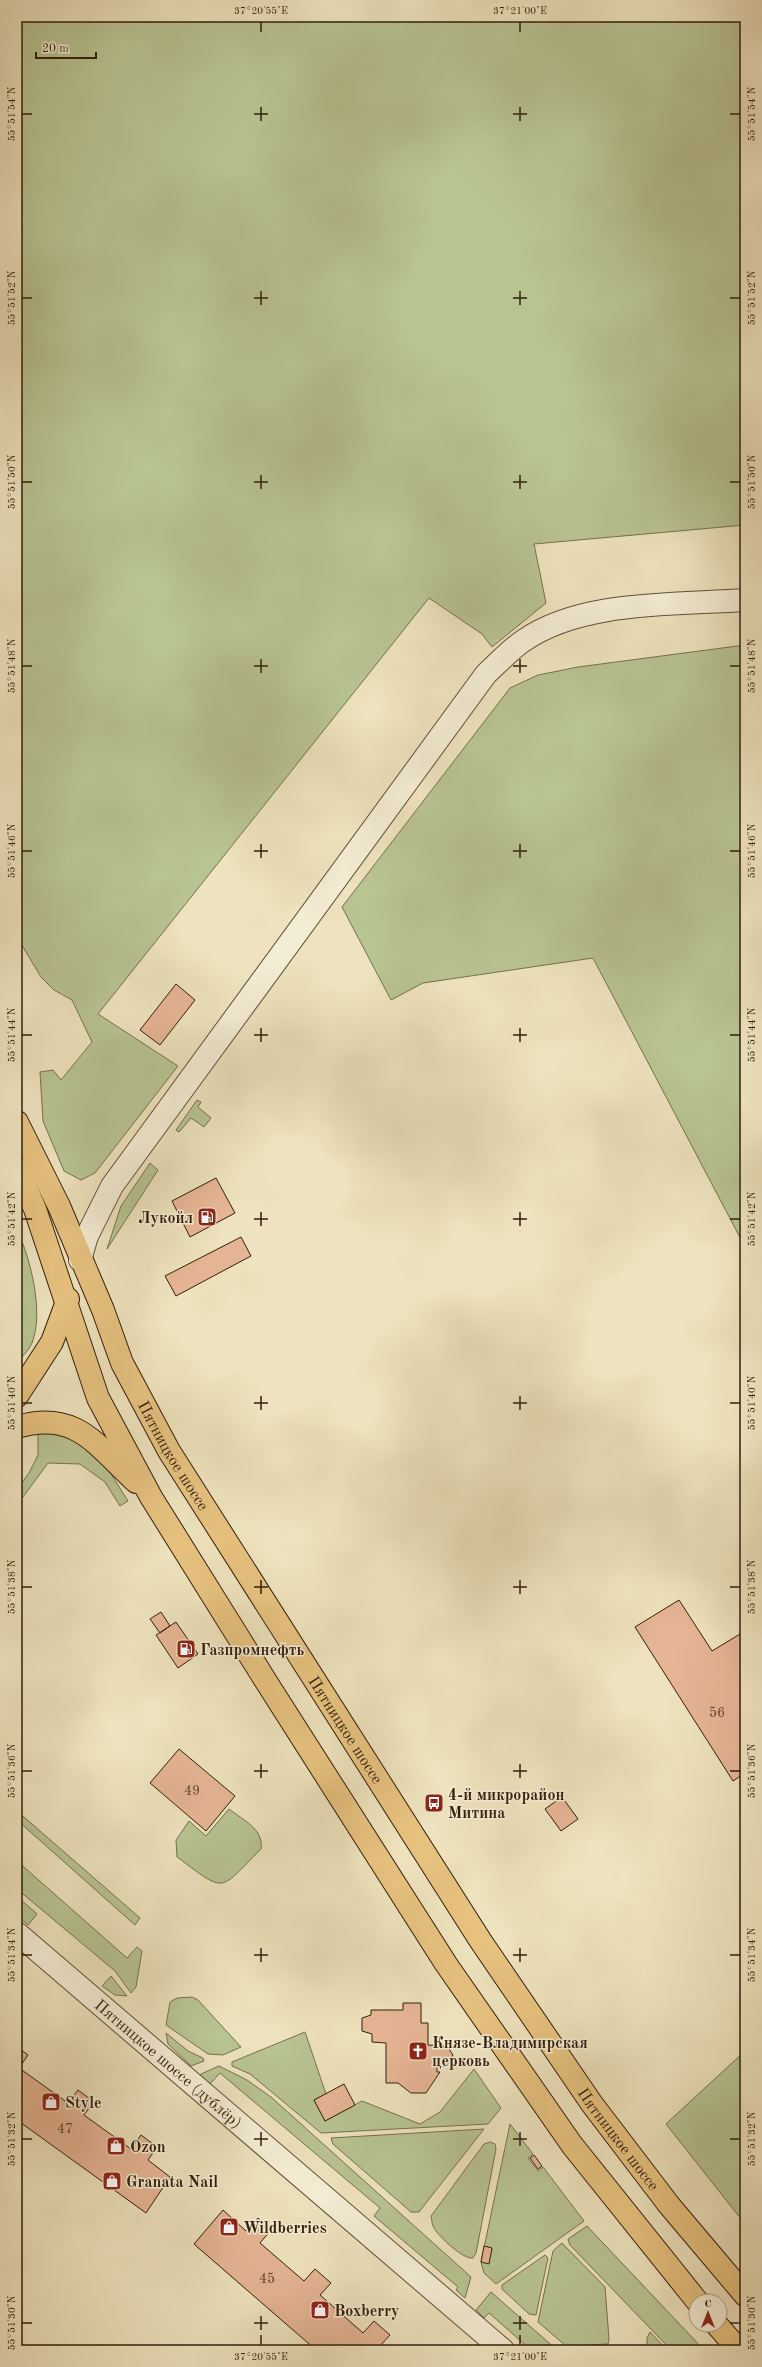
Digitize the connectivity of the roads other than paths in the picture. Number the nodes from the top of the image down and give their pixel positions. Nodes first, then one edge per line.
1 (745, 600) edge
2 (17, 1122) edge
3 (17, 1168) edge
4 (80, 1260) junction
5 (67, 1304) junction
6 (74, 1328) junction
7 (52, 1342) junction
8 (122, 1362) junction
9 (17, 1396) edge
10 (17, 1427) edge
11 (152, 1497) junction
12 (17, 1932) edge
13 (702, 2244) junction
14 (745, 2281) edge
15 (691, 2293) edge
16 (745, 2296) edge
17 (724, 2333) edge
18 (503, 2350) edge
19 (738, 2350) edge

1 - 4 street
2 - 4 main road, Пятницкое шоссе
3 - 5 main road
4 - 5 main road
4 - 8 main road, Пятницкое шоссе
5 - 6 main road
5 - 7 main road
6 - 7 main road
6 - 8 main road
6 - 11 main road
7 - 9 main road
8 - 13 main road, Пятницкое шоссе
10 - 11 main road
11 - 15 main road
12 - 18 street, Пятницкое шоссе (дублёр)
13 - 14 street
13 - 16 main road, Пятницкое шоссе
17 - 19 main road

